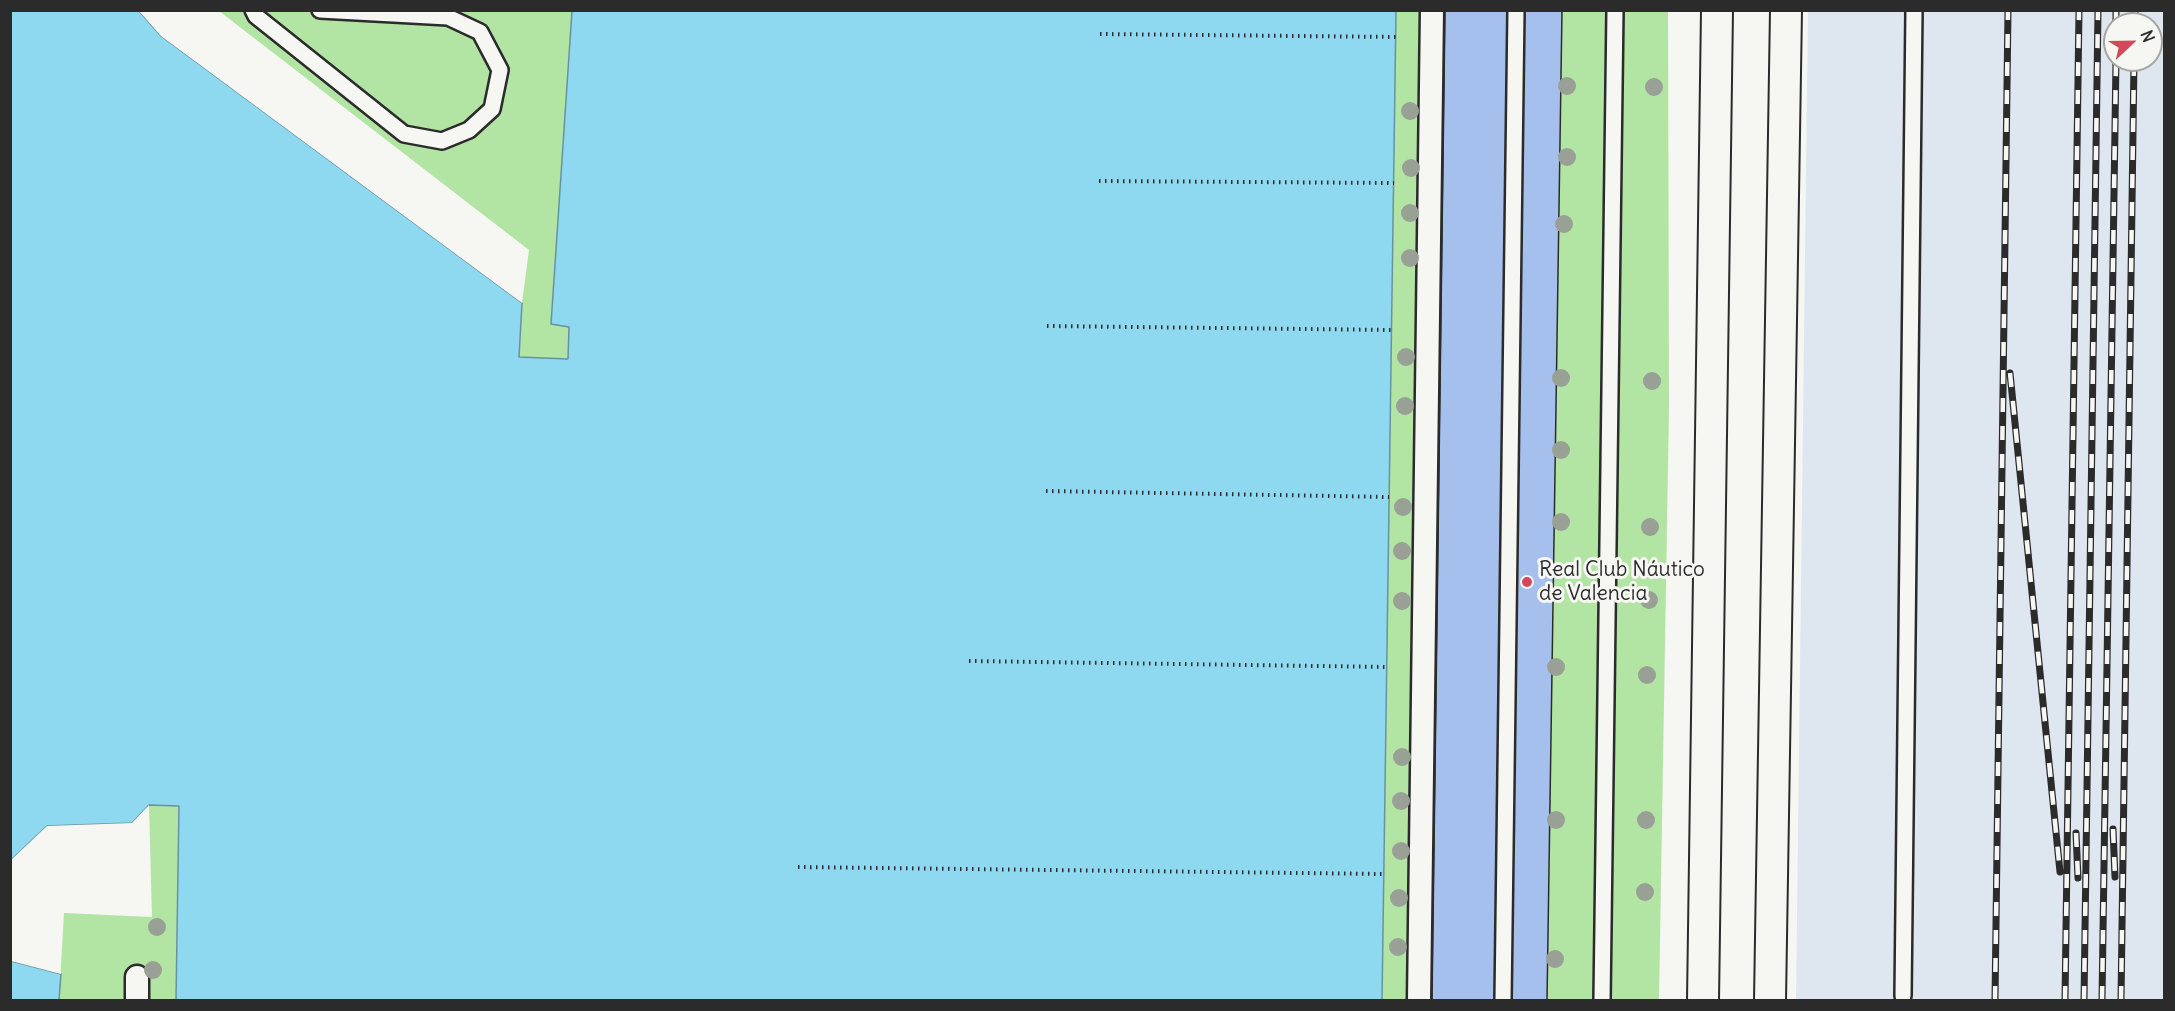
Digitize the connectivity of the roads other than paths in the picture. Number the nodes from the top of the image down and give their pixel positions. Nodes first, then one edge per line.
1 (253, 10) edge
2 (320, 10) edge
3 (1432, 10) edge
4 (1516, 10) edge
5 (1615, 10) edge
6 (1717, 10) edge
7 (1786, 10) edge
8 (1914, 10) edge
9 (137, 977) dead end
10 (1903, 996) dead end
11 (137, 1000) edge
12 (1419, 1000) edge
13 (1503, 1000) edge
14 (1602, 1000) edge
15 (1703, 1000) edge
16 (1770, 1000) edge

1 - 2 lane
3 - 12 street
4 - 13 lane
5 - 14 lane
6 - 15 street
7 - 16 street
8 - 10 lane
9 - 11 street

